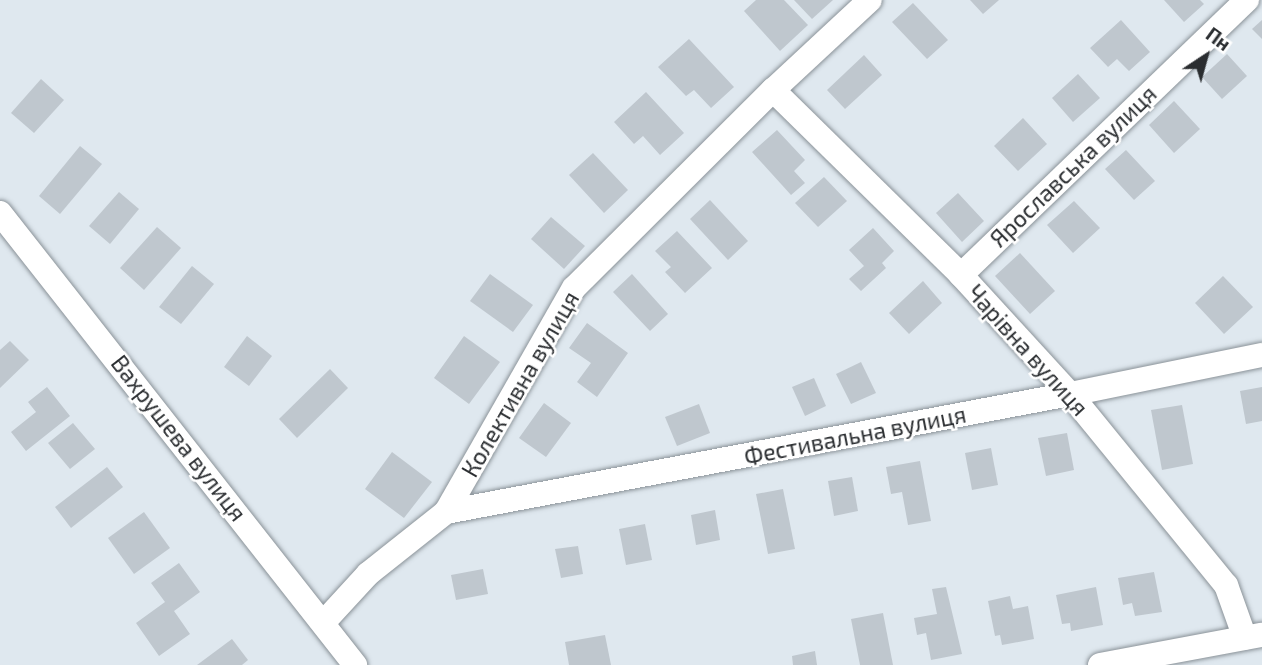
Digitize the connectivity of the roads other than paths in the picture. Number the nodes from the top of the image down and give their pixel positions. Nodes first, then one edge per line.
1 (870, 0) edge
2 (1247, 0) edge
3 (773, 90) junction
4 (0, 213) edge
5 (961, 275) junction
6 (1261, 354) edge
7 (1070, 394) junction
8 (446, 512) junction
9 (323, 623) junction
10 (1254, 636) edge
11 (355, 665) edge
12 (1100, 665) edge

1 - 3 street, Колективна вулиця
2 - 5 street, Ярославська вулиця
3 - 5 street, Чарівна вулиця
3 - 8 street, Колективна вулиця
4 - 9 street, Вахрушева вулиця
5 - 7 street, Чарівна вулиця
6 - 7 street, Фестивальна вулиця
7 - 8 street, Фестивальна вулиця
7 - 10 street, Чарівна вулиця
8 - 9 street, Колективна вулиця
9 - 11 street, Вахрушева вулиця
10 - 12 street

